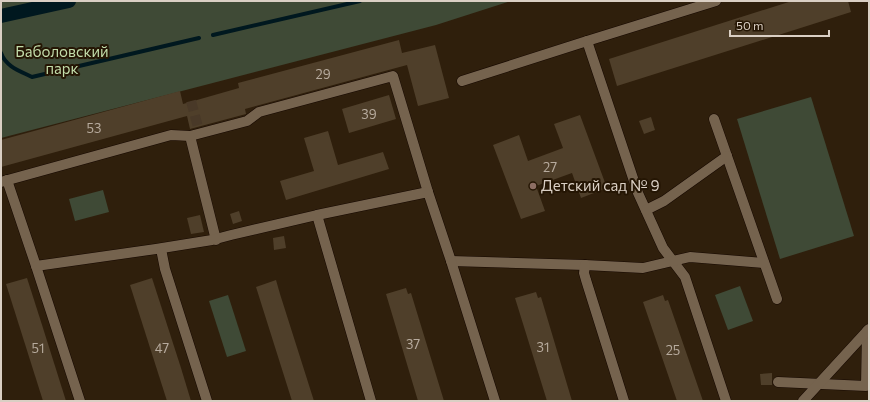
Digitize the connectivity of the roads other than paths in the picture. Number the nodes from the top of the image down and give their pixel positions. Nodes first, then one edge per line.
1 (716, 1) edge
2 (587, 41) junction
3 (462, 81) dead end
4 (714, 119) dead end
5 (190, 136) junction
6 (727, 156) junction
7 (4, 181) edge
8 (428, 192) junction
9 (646, 210) junction
10 (317, 215) junction
11 (216, 240) junction
12 (161, 249) junction
13 (451, 261) junction
14 (672, 261) junction
15 (764, 262) junction
16 (585, 265) junction
17 (36, 266) junction
18 (777, 299) dead end
19 (868, 330) edge
20 (778, 382) dead end
21 (818, 384) junction
22 (80, 401) edge
23 (207, 401) edge
24 (371, 401) edge
25 (495, 401) edge
26 (624, 401) edge
27 (726, 401) edge
28 (803, 401) edge

1 - 2 lane
2 - 3 lane
2 - 9 lane
4 - 6 lane
5 - 7 lane
5 - 8 lane
5 - 11 lane
6 - 9 lane
6 - 15 lane
7 - 17 lane
8 - 10 lane
8 - 13 lane
9 - 14 lane
10 - 11 lane
10 - 24 lane
11 - 12 lane
12 - 17 lane
12 - 23 lane
13 - 16 lane
13 - 25 lane
14 - 15 lane
14 - 16 lane
14 - 27 lane
15 - 18 lane
16 - 26 lane
17 - 22 lane
19 - 21 lane
19 - 21 lane
20 - 21 lane
21 - 28 lane

